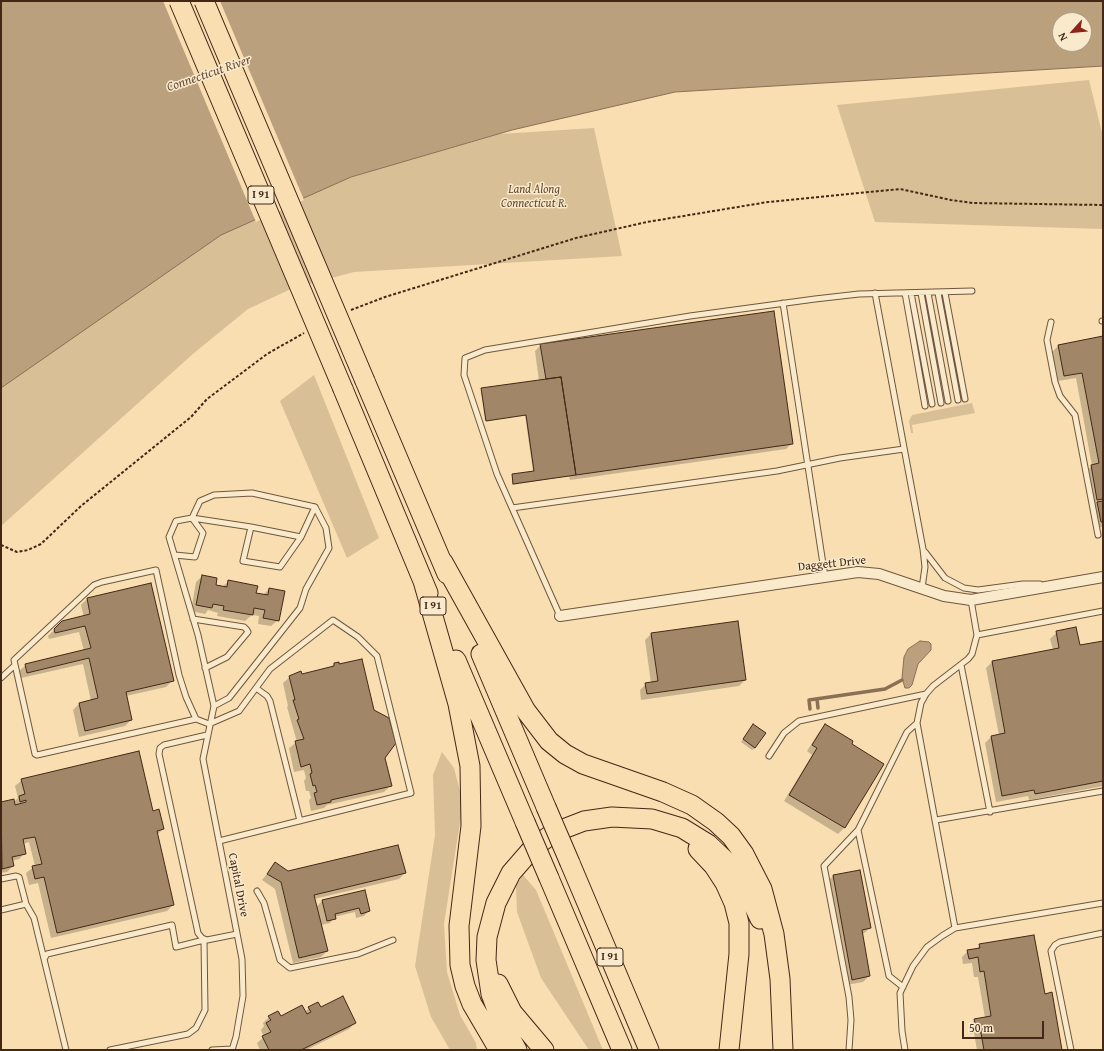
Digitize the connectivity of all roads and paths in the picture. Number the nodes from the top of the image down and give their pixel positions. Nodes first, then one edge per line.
1 (179, 1) edge
2 (204, 1) edge
3 (1103, 205) edge
4 (972, 291) dead end
5 (875, 293) junction
6 (905, 293) junction
7 (911, 293) junction
8 (921, 293) junction
9 (928, 293) junction
10 (938, 293) junction
11 (945, 293) junction
12 (783, 304) junction
13 (345, 313) dead end
14 (1051, 322) dead end
15 (305, 332) dead end
16 (966, 399) dead end
17 (958, 400) dead end
18 (948, 402) dead end
19 (941, 403) dead end
20 (932, 404) dead end
21 (924, 406) dead end
22 (904, 449) junction
23 (808, 463) junction
24 (315, 508) junction
25 (512, 508) junction
26 (192, 518) junction
27 (251, 527) junction
28 (1098, 535) dead end
29 (301, 537) junction
30 (1, 546) edge
31 (923, 549) junction
32 (174, 555) junction
33 (443, 562) junction
34 (825, 577) junction
35 (1103, 577) edge
36 (423, 581) junction
37 (1081, 581) junction
38 (922, 588) junction
39 (971, 600) junction
40 (1103, 611) edge
41 (560, 616) joint
42 (193, 619) junction
43 (977, 635) junction
44 (961, 664) junction
45 (15, 665) junction
46 (205, 668) junction
47 (1, 678) edge
48 (256, 688) junction
49 (926, 694) junction
50 (214, 706) junction
51 (196, 719) junction
52 (917, 723) junction
53 (209, 724) junction
54 (207, 735) junction
55 (769, 756) dead end
56 (1103, 791) edge
57 (990, 812) junction
58 (620, 817) junction
59 (936, 820) junction
60 (300, 821) junction
61 (858, 830) junction
62 (219, 841) junction
63 (1, 879) edge
64 (257, 891) dead end
65 (500, 893) junction
66 (1103, 903) edge
67 (26, 904) junction
68 (1, 910) edge
69 (955, 928) junction
70 (1103, 933) edge
71 (237, 934) junction
72 (204, 940) junction
73 (393, 940) dead end
74 (44, 959) junction
75 (903, 987) junction
76 (782, 1025) junction
77 (232, 1049) edge
78 (66, 1050) edge
79 (110, 1050) edge
80 (212, 1050) edge
81 (499, 1050) edge
82 (517, 1050) edge
83 (544, 1050) edge
84 (622, 1050) edge
85 (649, 1050) edge
86 (729, 1050) edge
87 (783, 1050) edge
88 (850, 1050) edge
89 (905, 1050) edge
90 (1071, 1050) edge

1 - 36 highway, I 91, bridge
2 - 33 highway, I 91, bridge
3 - 13 path
4 - 11 lane
5 - 6 lane
5 - 12 lane
5 - 22 lane
6 - 7 lane
6 - 21 lane
7 - 8 lane
7 - 20 lane
8 - 9 lane
8 - 19 lane
9 - 10 lane
9 - 18 lane
10 - 11 lane
10 - 17 lane
11 - 16 lane
12 - 23 lane
12 - 25 lane
14 - 28 lane
15 - 30 path
22 - 23 lane
22 - 31 lane
23 - 25 lane
23 - 34 lane
24 - 26 lane
24 - 29 lane
24 - 50 lane
25 - 41 lane
26 - 27 lane
26 - 32 lane
26 - 32 lane
27 - 29 lane
27 - 29 lane
31 - 37 lane
31 - 38 lane
32 - 42 lane
33 - 76 highway
33 - 85 highway, I 91, bridge
34 - 38 street, Daggett Drive
34 - 41 street, Daggett Drive
35 - 37 street, Daggett Drive
36 - 81 highway
36 - 84 highway, I 91, bridge
37 - 39 street, Daggett Drive
38 - 39 street, Daggett Drive
39 - 43 lane
40 - 43 lane
42 - 46 lane
42 - 46 lane
43 - 44 lane
44 - 49 lane
44 - 57 lane
45 - 47 lane
45 - 51 lane
45 - 51 lane
46 - 50 lane
48 - 53 lane
48 - 60 lane
48 - 60 lane
49 - 52 lane
49 - 55 lane
50 - 53 lane, Capital Drive
51 - 53 lane
52 - 59 lane
52 - 61 lane
53 - 54 lane, Capital Drive
54 - 62 lane, Capital Drive
54 - 72 lane
56 - 57 lane
57 - 59 lane
58 - 65 highway
58 - 76 highway
58 - 86 highway
59 - 69 lane
60 - 62 lane
61 - 75 lane
61 - 88 lane
62 - 71 lane, Capital Drive
63 - 67 lane
64 - 73 lane
65 - 82 highway
65 - 83 highway
66 - 69 lane
67 - 68 lane
67 - 74 lane
69 - 75 lane
70 - 90 lane
71 - 72 lane
71 - 77 lane, Capital Drive
72 - 74 lane
72 - 79 lane
74 - 78 lane
75 - 89 lane
76 - 87 highway
77 - 80 lane

